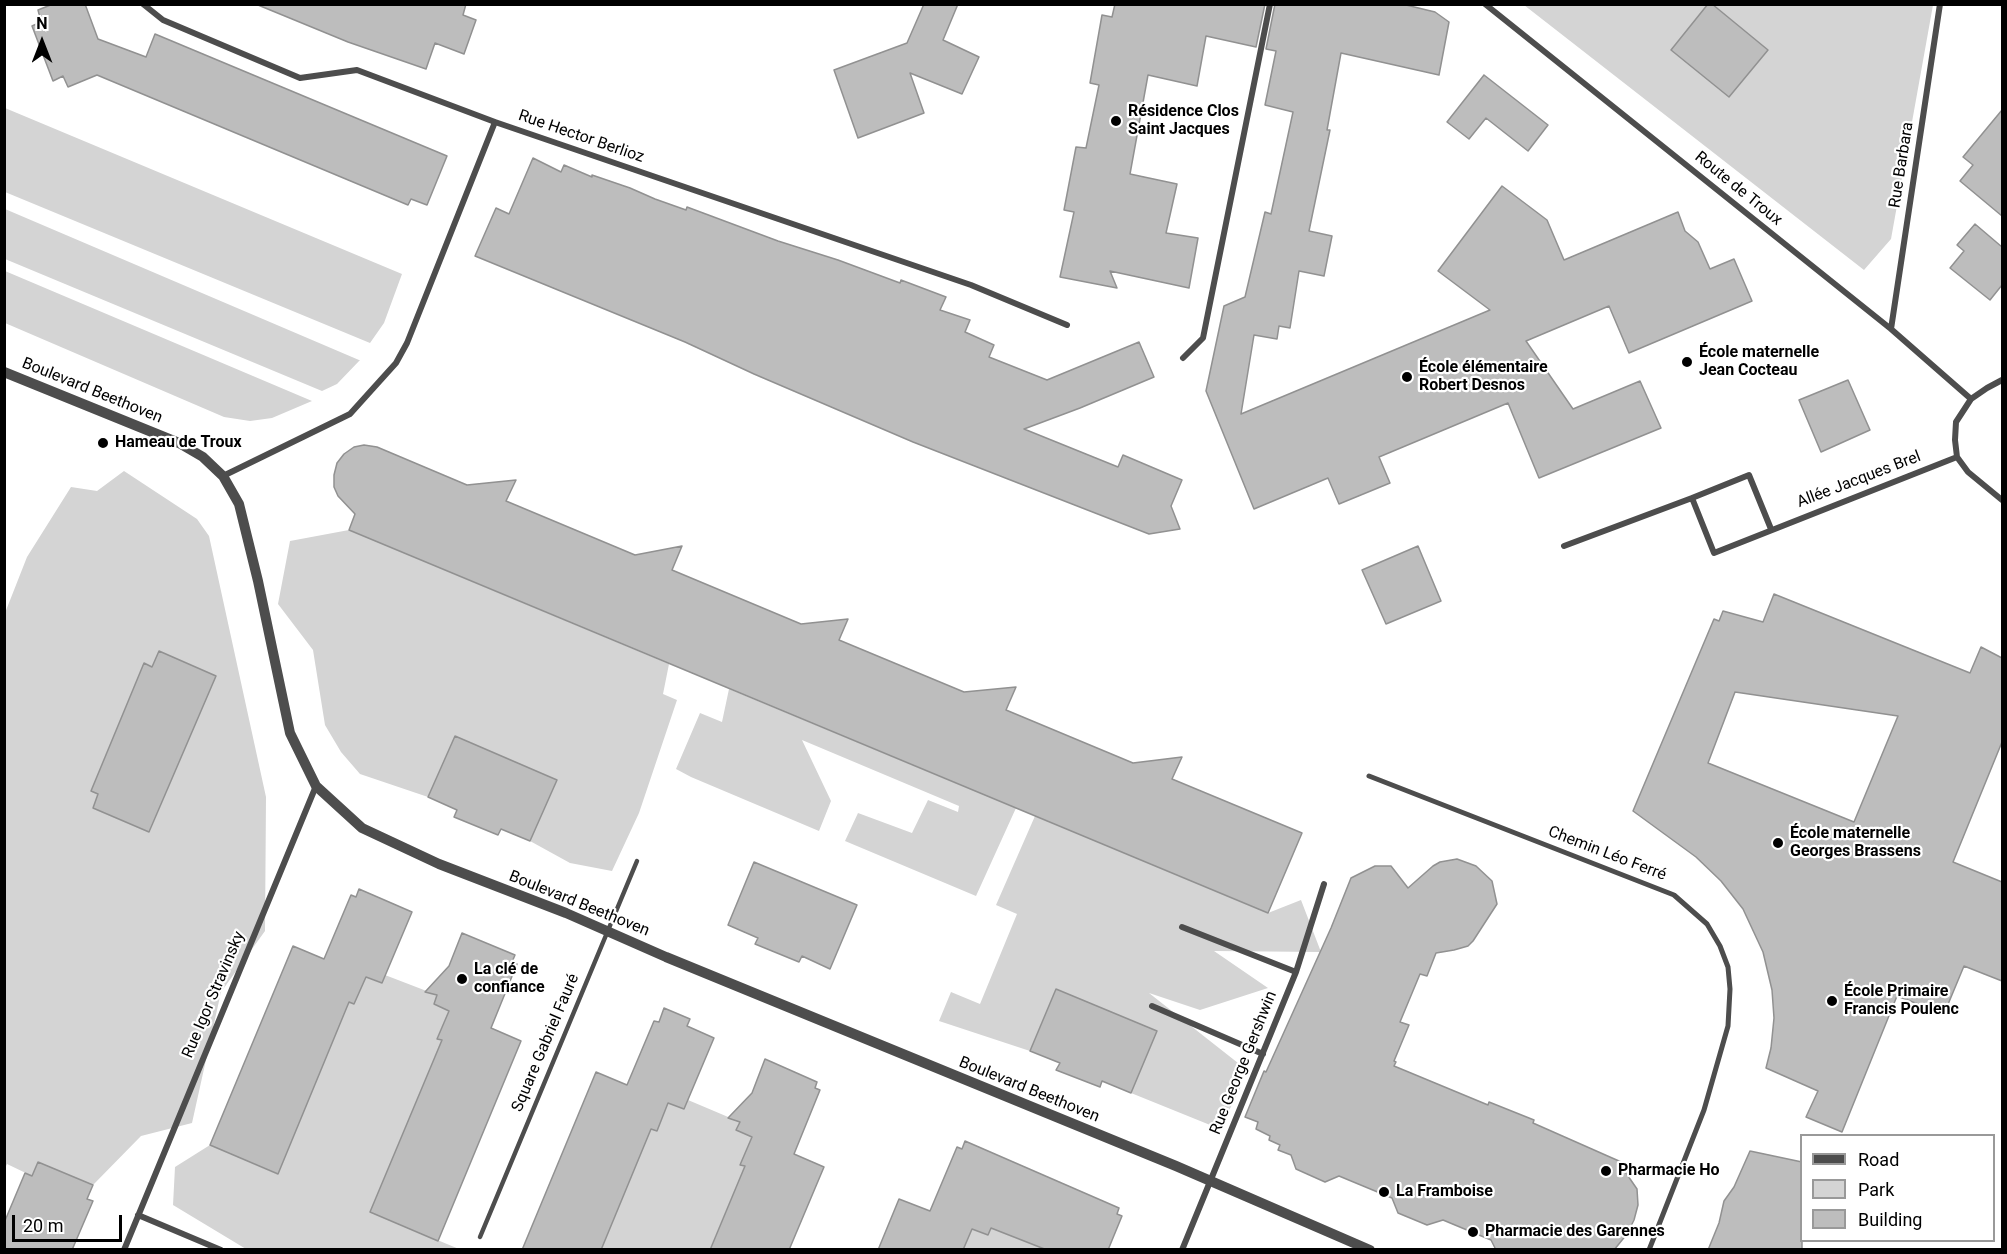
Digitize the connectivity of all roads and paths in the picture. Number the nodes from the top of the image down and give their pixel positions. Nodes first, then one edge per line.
1 (144, 4) edge
2 (1270, 4) edge
3 (1485, 4) edge
4 (1940, 4) edge
5 (495, 122) junction
6 (1067, 325) dead end
7 (1891, 329) junction
8 (1183, 358) dead end
9 (4, 372) edge
10 (2002, 380) edge
11 (1971, 399) junction
12 (1957, 456) junction
13 (223, 477) junction
14 (1692, 498) junction
15 (2002, 500) edge
16 (1771, 529) junction
17 (1564, 546) dead end
18 (1369, 776) dead end
19 (315, 786) junction
20 (637, 861) dead end
21 (1324, 884) dead end
22 (1182, 927) dead end
23 (608, 932) junction
24 (1296, 972) junction
25 (1152, 1006) dead end
26 (1263, 1054) junction
27 (1211, 1181) junction
28 (138, 1215) junction
29 (480, 1237) dead end
30 (124, 1250) edge
31 (221, 1250) edge
32 (1182, 1250) edge
33 (1370, 1250) edge
34 (1649, 1250) edge

1 - 5 street
2 - 8 street
3 - 7 street, Route de Troux
4 - 7 street, Rue Barbara
5 - 6 street, Rue Hector Berlioz
5 - 13 street, Rue Hector Berlioz
7 - 11 street, Route de Troux
9 - 13 street, Boulevard Beethoven
10 - 11 street
11 - 12 street
12 - 15 street
12 - 16 street, Allée Jacques Brel
13 - 19 street, Boulevard Beethoven
14 - 16 street
14 - 16 street, Allée Jacques Brel
14 - 17 street
18 - 34 street, Chemin Léo Ferré
19 - 23 street, Boulevard Beethoven
19 - 28 street, Rue Igor Stravinsky
20 - 23 lane, Square Gabriel Fauré
21 - 24 street, Rue George Gershwin
22 - 24 street
23 - 27 street, Boulevard Beethoven
23 - 29 lane, Square Gabriel Fauré
24 - 26 street, Rue George Gershwin
25 - 26 street
26 - 27 street, Rue George Gershwin
27 - 32 street, Rue George Gershwin
27 - 33 street, Boulevard Beethoven
28 - 30 street, Rue Igor Stravinsky
28 - 31 street

